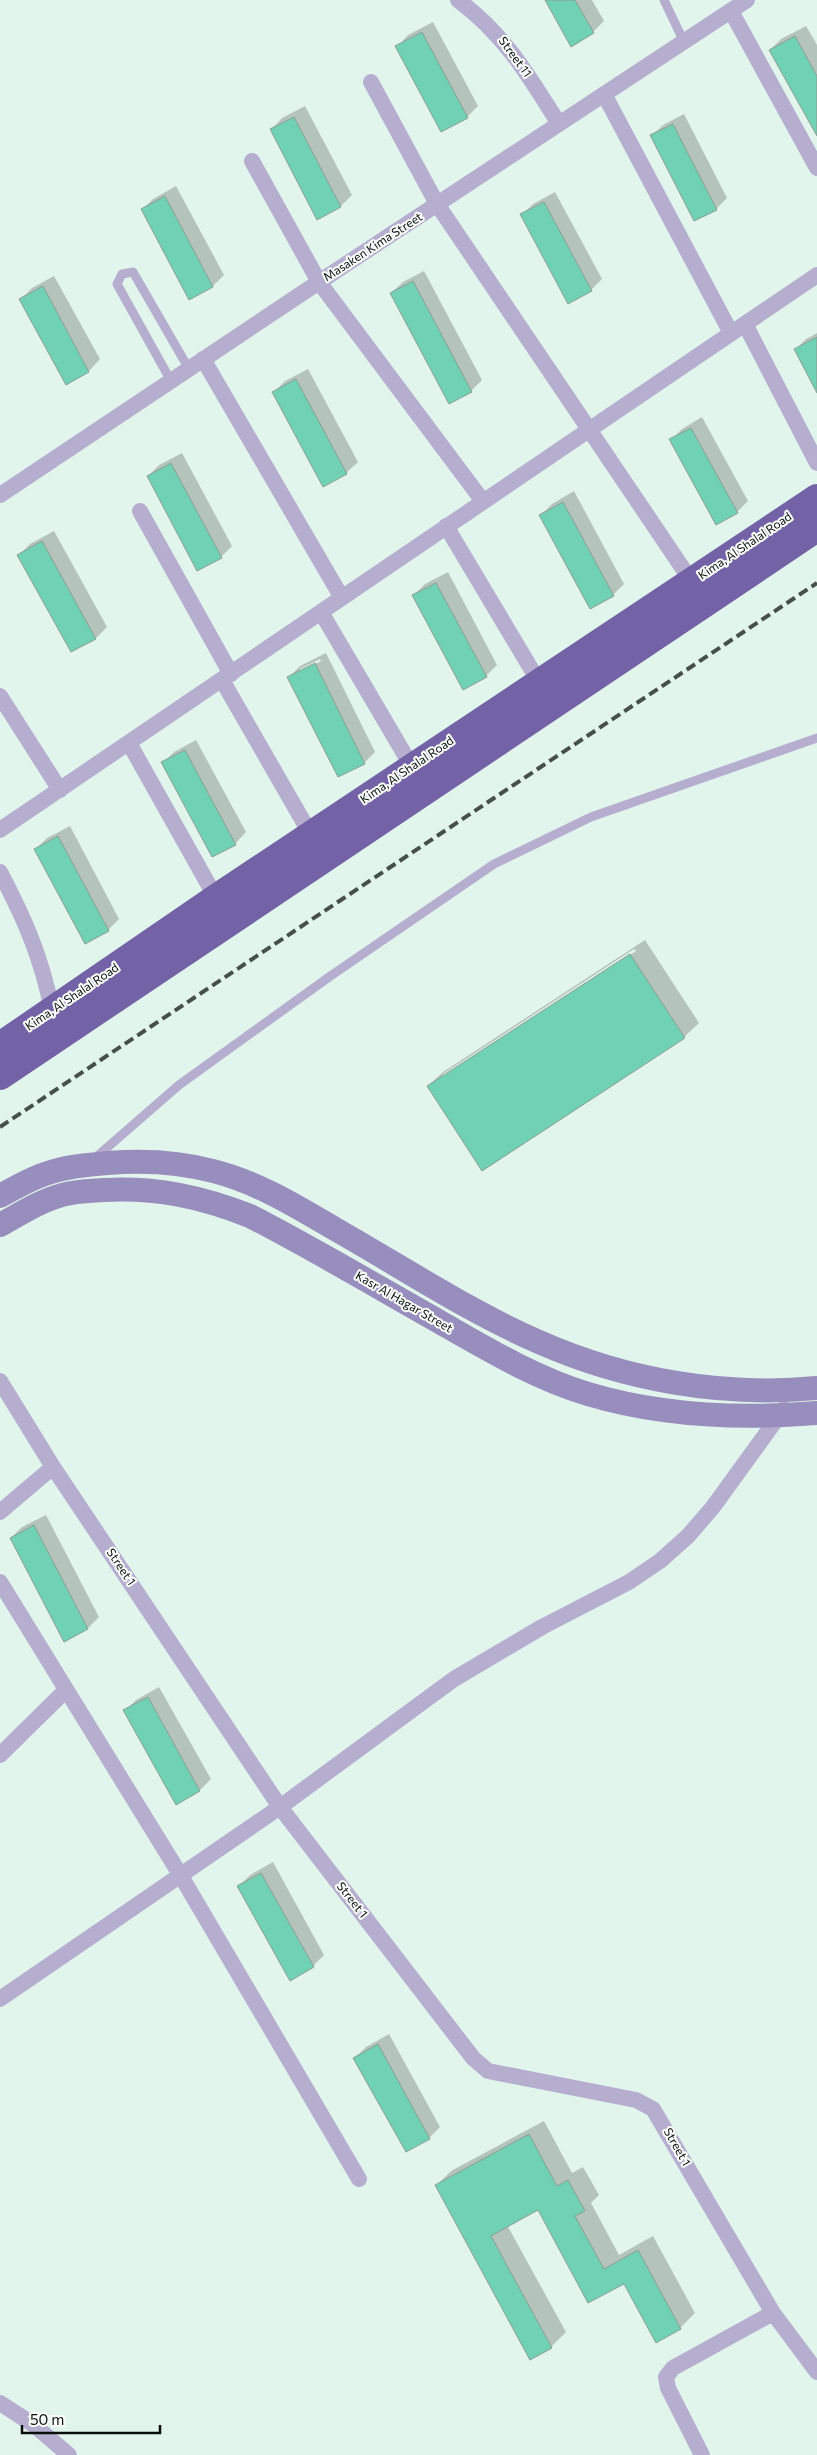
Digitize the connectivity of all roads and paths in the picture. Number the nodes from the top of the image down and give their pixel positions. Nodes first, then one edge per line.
1 (458, 0) edge
2 (664, 0) edge
3 (748, 0) edge
4 (731, 11) junction
5 (684, 42) junction
6 (371, 82) dead end
7 (604, 94) junction
8 (559, 124) junction
9 (252, 161) dead end
10 (817, 168) edge
11 (437, 204) junction
12 (817, 275) edge
13 (319, 282) junction
14 (745, 324) junction
15 (730, 333) junction
16 (203, 359) junction
17 (188, 369) junction
18 (171, 381) junction
19 (589, 429) junction
20 (817, 463) edge
21 (0, 496) edge
22 (817, 498) edge
23 (482, 500) junction
24 (140, 511) dead end
25 (446, 526) junction
26 (817, 528) edge
27 (683, 597) junction
28 (342, 598) junction
29 (321, 612) junction
30 (226, 677) junction
31 (539, 682) junction
32 (0, 696) edge
33 (817, 738) edge
34 (129, 743) junction
35 (412, 767) junction
36 (60, 790) junction
37 (0, 830) edge
38 (311, 834) junction
39 (0, 872) edge
40 (216, 898) junction
41 (52, 1010) junction
42 (0, 1046) edge
43 (0, 1076) edge
44 (88, 1165) junction
45 (75, 1192) junction
46 (0, 1196) edge
47 (0, 1225) edge
48 (0, 1382) edge
49 (808, 1389) edge
50 (817, 1413) edge
51 (779, 1416) junction
52 (53, 1467) junction
53 (0, 1512) edge
54 (0, 1582) edge
55 (66, 1690) junction
56 (1, 1752) edge
57 (280, 1807) junction
58 (181, 1876) junction
59 (0, 1999) edge
60 (359, 2179) dead end
61 (773, 2313) junction
62 (817, 2372) edge
63 (0, 2403) edge
64 (69, 2455) edge
65 (702, 2455) edge

1 - 8 street, Street 11
2 - 5 lane
3 - 4 street, Masaken Kima Street
4 - 5 street, Masaken Kima Street
4 - 10 street
5 - 7 street, Masaken Kima Street
6 - 11 street
7 - 8 street, Masaken Kima Street
7 - 15 street
8 - 11 street, Masaken Kima Street
9 - 13 street
11 - 13 street, Masaken Kima Street
11 - 19 street
12 - 14 street
13 - 16 street, Masaken Kima Street
13 - 23 street
14 - 15 street
14 - 20 street
15 - 19 street
16 - 17 street, Masaken Kima Street
16 - 28 street
17 - 18 street, Masaken Kima Street
17 - 18 lane
18 - 21 street, Masaken Kima Street
19 - 23 street
19 - 27 street
22 - 27 highway, Kima, Al Shalal Road
23 - 25 street
24 - 30 street
25 - 28 street
25 - 31 street
26 - 27 highway, Kima, Al Shalal Road
27 - 31 highway, Kima, Al Shalal Road
27 - 43 highway, Kima, Al Shalal Road
28 - 29 street
29 - 30 street
29 - 35 street
30 - 34 street
30 - 38 street
31 - 35 highway, Kima, Al Shalal Road
32 - 36 street
33 - 44 lane
34 - 36 street
34 - 40 street
35 - 38 highway, Kima, Al Shalal Road
36 - 37 street
38 - 40 highway, Kima, Al Shalal Road
39 - 41 street
40 - 41 highway, Kima, Al Shalal Road
41 - 42 highway, Kima, Al Shalal Road
44 - 45 main road
44 - 46 main road
44 - 49 main road
45 - 47 main road, Kasr Al Hagar Street
45 - 51 main road, Kasr Al Hagar Street
48 - 52 street, Street 1
49 - 51 street
50 - 51 main road, Kasr Al Hagar Street
51 - 57 street
52 - 53 street
52 - 57 street, Street 1
54 - 55 street
55 - 56 street
55 - 58 street
57 - 58 street
57 - 61 street, Street 1
58 - 59 street
58 - 60 street
61 - 62 street, Street 1
61 - 65 street
63 - 64 street

